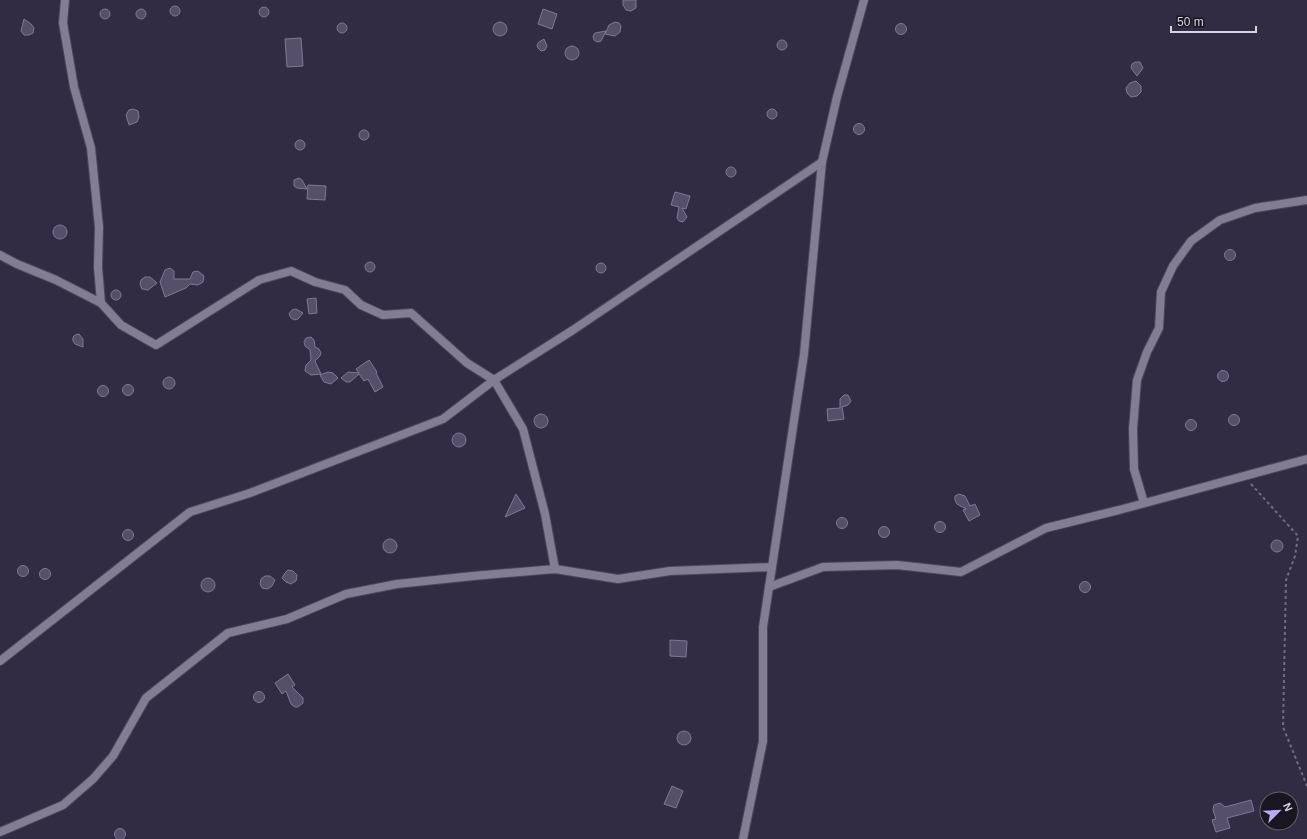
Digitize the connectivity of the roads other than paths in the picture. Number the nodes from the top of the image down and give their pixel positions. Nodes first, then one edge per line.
1 (66, 0) edge
2 (864, 0) edge
3 (822, 162) junction
4 (1307, 200) edge
5 (0, 255) edge
6 (101, 303) junction
7 (494, 380) junction
8 (1307, 459) edge
9 (1144, 503) junction
10 (772, 567) junction
11 (555, 569) junction
12 (769, 587) junction
13 (0, 662) edge
14 (0, 832) edge
15 (743, 839) edge

1 - 6 street
2 - 3 street
3 - 7 street
3 - 10 street
4 - 9 street
5 - 6 street
6 - 7 street
7 - 11 street
7 - 13 street
8 - 9 street
9 - 12 street
10 - 11 street
10 - 12 street
11 - 14 street
12 - 15 street

